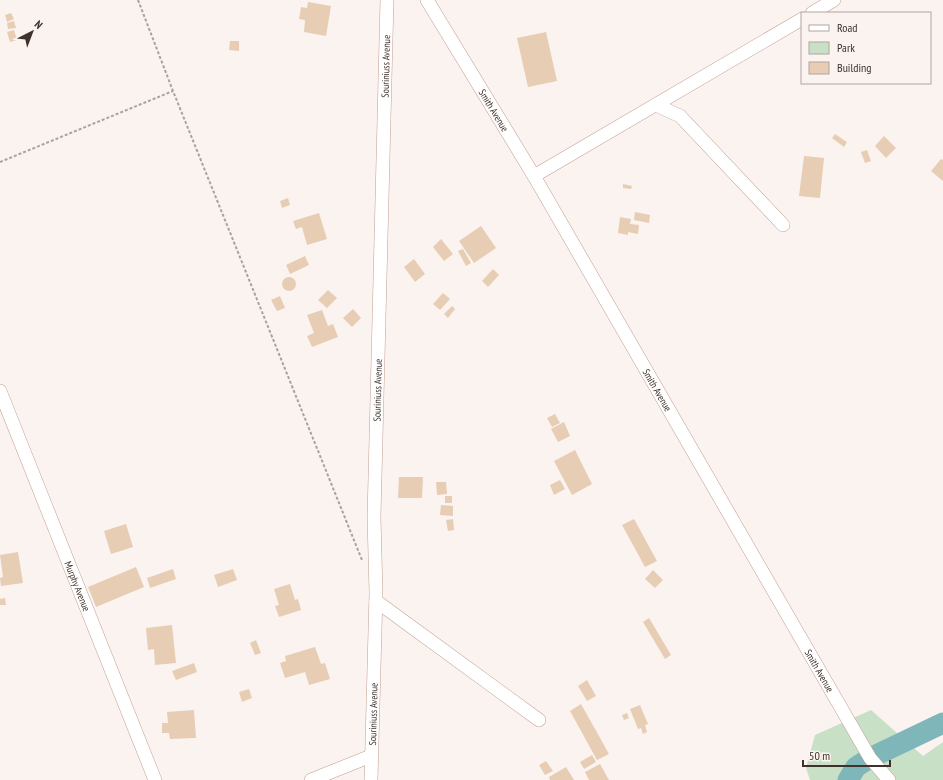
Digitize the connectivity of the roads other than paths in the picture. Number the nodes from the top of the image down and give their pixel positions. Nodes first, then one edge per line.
1 (387, 0) edge
2 (427, 0) edge
3 (834, 0) edge
4 (814, 12) edge
5 (801, 20) edge
6 (656, 105) junction
7 (534, 176) junction
8 (783, 225) dead end
9 (0, 391) edge
10 (376, 601) junction
11 (539, 720) dead end
12 (371, 756) junction
13 (155, 780) edge
14 (311, 780) edge
15 (371, 780) edge
16 (889, 780) edge

1 - 10 street, Souriniuss Avenue
2 - 7 street, Smith Avenue
3 - 4 street
5 - 6 street
6 - 7 street
6 - 8 street
7 - 16 street, Smith Avenue
9 - 13 street, Murphy Avenue
10 - 11 street
10 - 12 street, Souriniuss Avenue
12 - 14 street
12 - 15 street, Souriniuss Avenue

